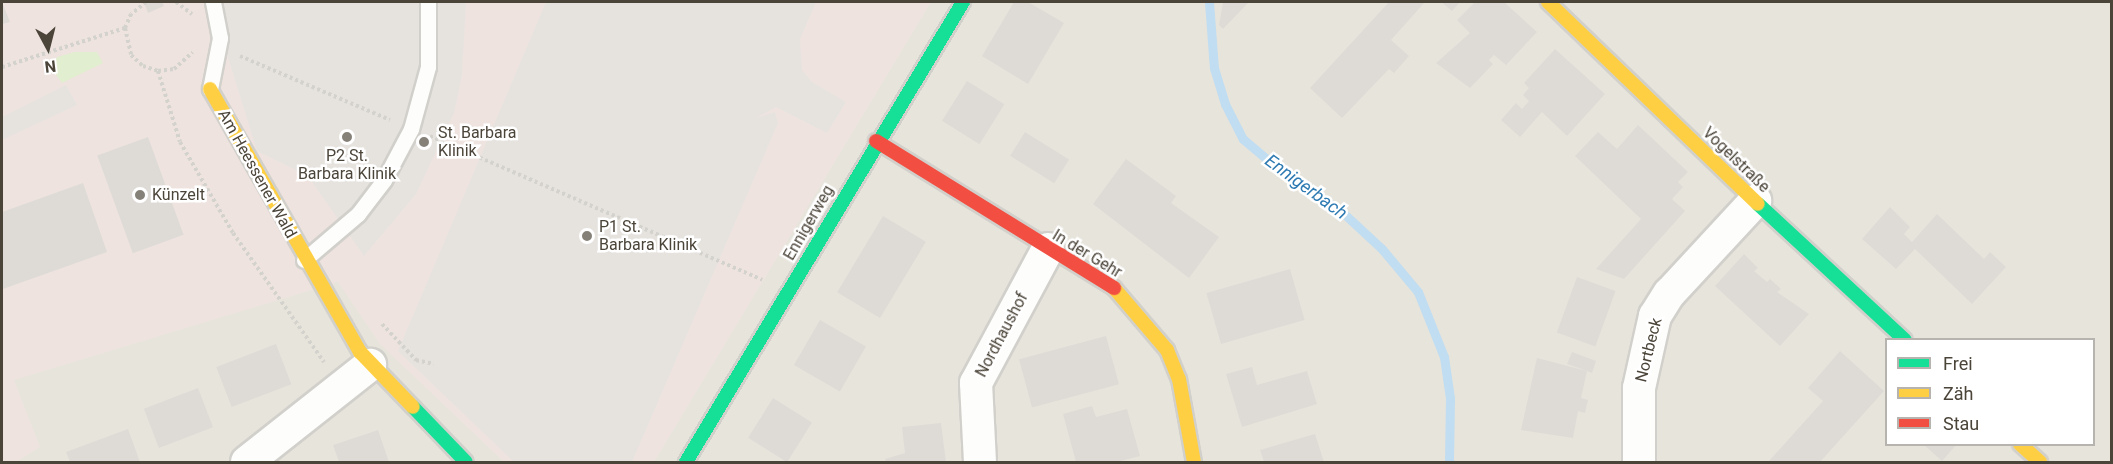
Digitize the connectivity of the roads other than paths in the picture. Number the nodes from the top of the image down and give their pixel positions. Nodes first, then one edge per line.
1 (213, 2) edge
2 (428, 2) edge
3 (963, 2) edge
4 (1548, 2) edge
5 (210, 88) joint
6 (876, 141) junction
7 (1755, 201) junction
8 (1048, 249) junction
9 (304, 260) junction
10 (1904, 338) edge
11 (359, 374) junction
12 (2022, 446) edge
13 (247, 462) edge
14 (466, 462) edge
15 (686, 462) edge
16 (980, 462) edge
17 (1194, 462) edge
18 (1639, 462) edge
19 (2040, 462) edge

1 - 5 lane
2 - 9 lane, Am Heessener Wald
3 - 6 street, Ennigerweg
4 - 7 street, Vogelstraße
5 - 9 street, Am Heessener Wald
6 - 8 street, In der Gehr
6 - 15 street, Ennigerweg
7 - 10 street, Vogelstraße
7 - 18 street, Nortbeck
8 - 16 street, Nordhaushof
8 - 17 street, In der Gehr
9 - 11 street, Am Heessener Wald
11 - 13 street
11 - 14 street, Am Heessener Wald
12 - 19 street

